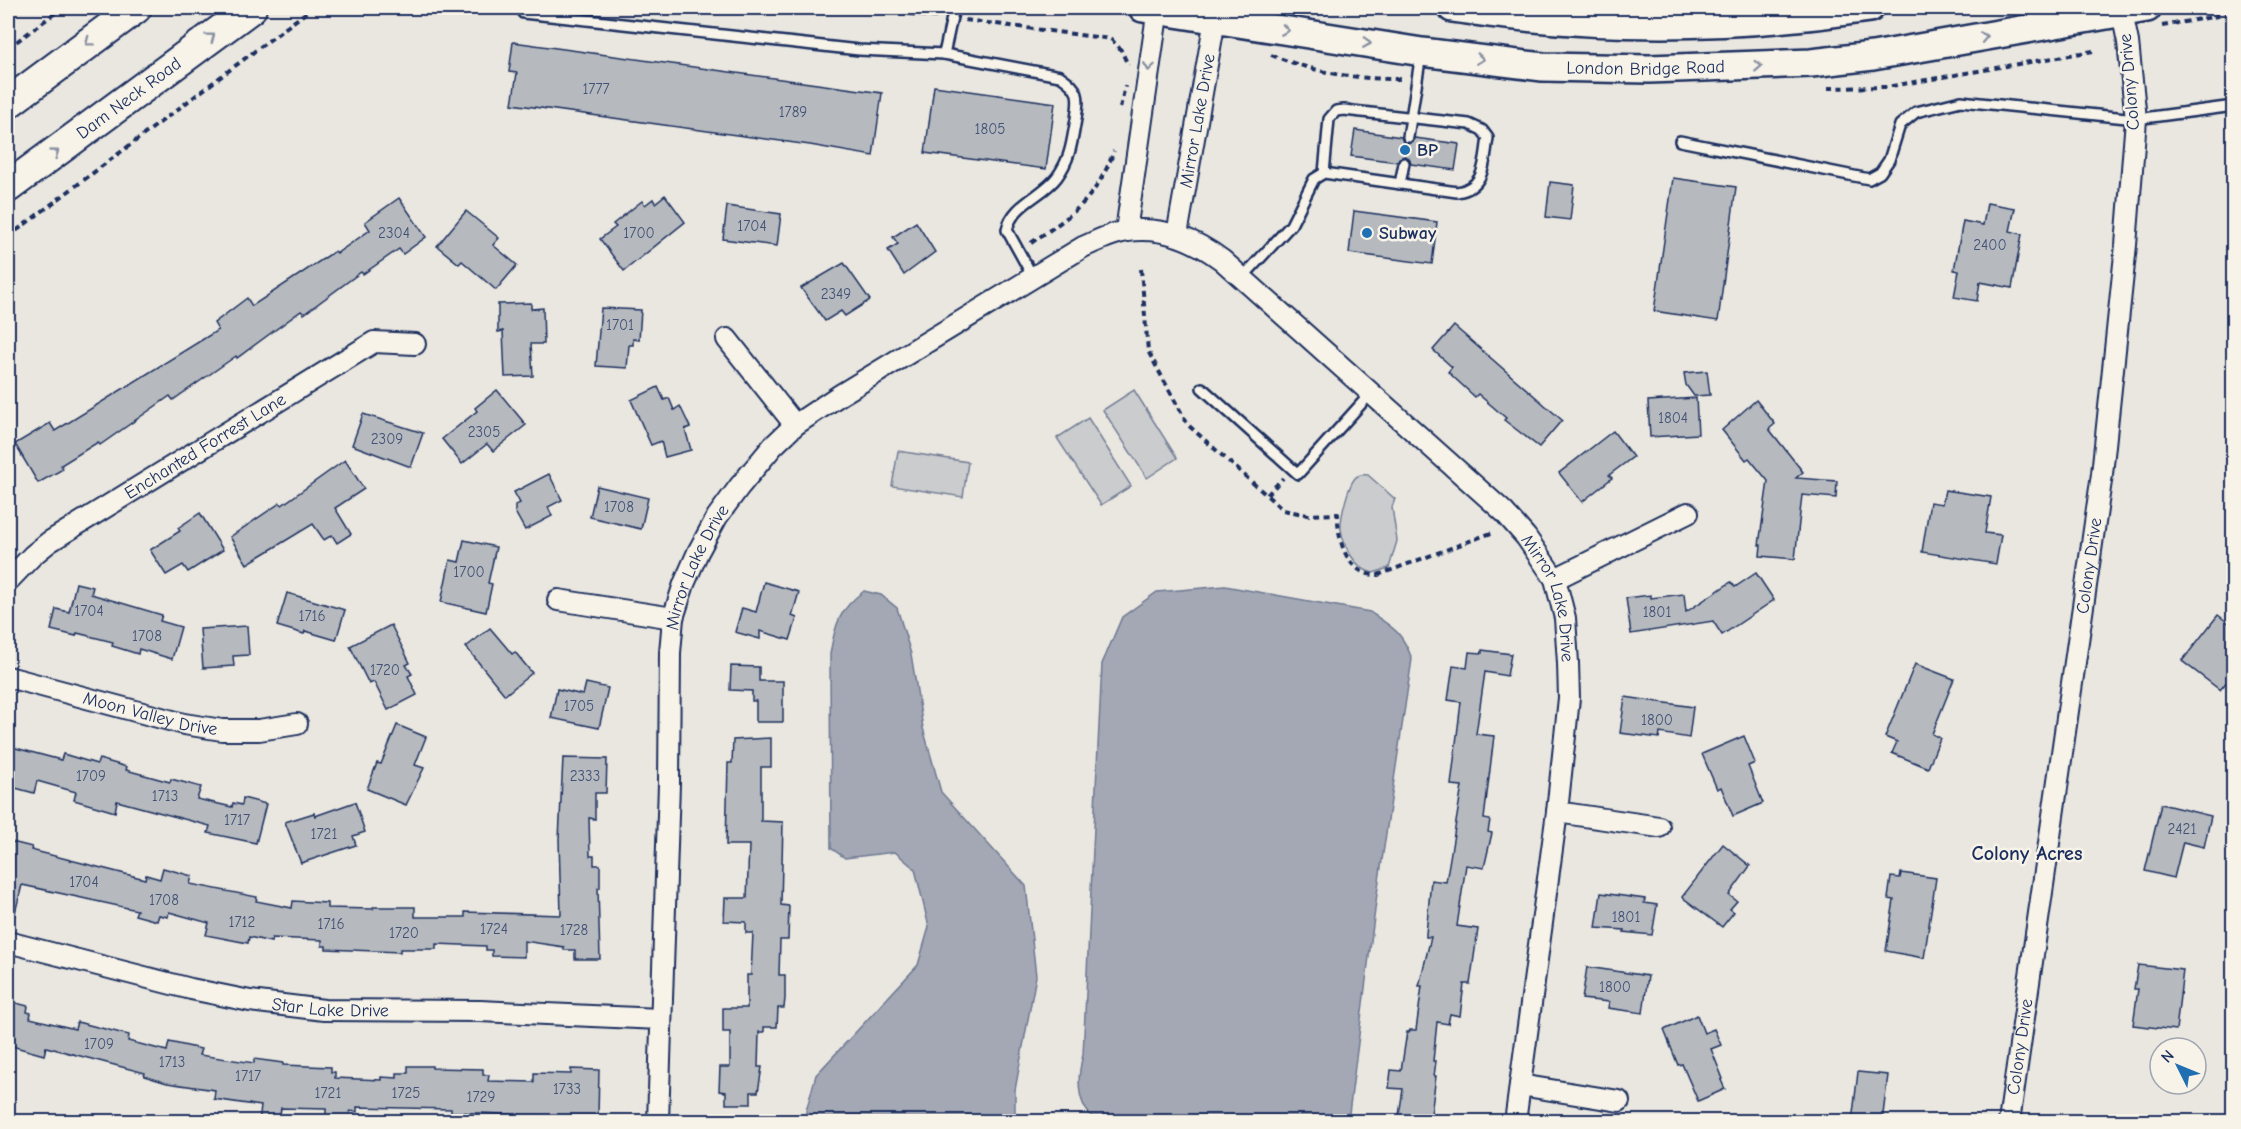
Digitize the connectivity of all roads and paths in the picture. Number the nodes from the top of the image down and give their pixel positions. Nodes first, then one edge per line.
1 (62, 8) edge
2 (136, 8) edge
3 (251, 8) edge
4 (312, 8) edge
5 (954, 8) edge
6 (1153, 8) edge
7 (1452, 8) edge
8 (1870, 8) edge
9 (523, 13) dead end
10 (1216, 13) edge
11 (2138, 13) edge
12 (2234, 13) edge
13 (8, 48) edge
14 (1422, 52) junction
15 (944, 54) junction
16 (8, 103) edge
17 (2234, 106) edge
18 (1410, 117) junction
19 (2136, 119) junction
20 (1408, 137) dead end
21 (1680, 141) dead end
22 (1404, 163) dead end
23 (1324, 172) junction
24 (1401, 184) junction
25 (8, 188) edge
26 (1126, 231) junction
27 (1178, 235) junction
28 (8, 237) edge
29 (1141, 269) dead end
30 (1033, 278) junction
31 (1242, 278) junction
32 (727, 339) dead end
33 (415, 344) dead end
34 (1202, 387) dead end
35 (1371, 393) junction
36 (795, 425) junction
37 (1292, 468) junction
38 (1267, 495) junction
39 (1688, 513) dead end
40 (1496, 532) dead end
41 (1555, 579) junction
42 (8, 581) edge
43 (558, 600) dead end
44 (673, 618) junction
45 (8, 677) edge
46 (297, 724) dead end
47 (1557, 812) junction
48 (1659, 827) dead end
49 (8, 942) edge
50 (660, 1019) junction
51 (1520, 1085) junction
52 (1619, 1101) dead end
53 (658, 1122) edge
54 (1515, 1122) edge
55 (2009, 1122) edge

1 - 13 path
2 -> 16 main road
25 -> 3 main road, Dam Neck Road
4 - 28 path
5 - 15 lane
6 - 10 main road, London Bridge Road
6 -> 26 street
7 - 8 main road
9 - 15 lane
10 -> 14 main road, London Bridge Road
10 - 27 street, Mirror Lake Drive
11 - 12 path
14 -> 11 main road, London Bridge Road
11 - 19 street, Colony Drive
14 - 18 lane
15 - 30 lane
17 - 19 lane
18 - 20 lane
18 - 23 lane
18 - 24 lane
19 - 21 lane
19 - 55 street, Colony Drive
22 - 24 lane
23 - 24 lane
23 - 31 lane
26 - 27 street, Mirror Lake Drive
26 - 30 street, Mirror Lake Drive
27 - 31 street, Mirror Lake Drive
29 - 38 path
30 - 36 street, Mirror Lake Drive
31 - 35 street, Mirror Lake Drive
32 - 36 street
33 - 42 street, Enchanted Forrest Lane
34 - 37 lane
35 - 37 lane
35 - 41 street, Mirror Lake Drive
36 - 44 street, Mirror Lake Drive
37 - 38 path
38 - 40 path
39 - 41 street
41 - 47 street, Mirror Lake Drive
43 - 44 street
44 - 50 street, Mirror Lake Drive
45 - 46 street, Moon Valley Drive
47 - 48 street
47 - 51 street, Mirror Lake Drive
49 - 50 street, Star Lake Drive
50 - 53 street, Mirror Lake Drive
51 - 52 street
51 - 54 street, Mirror Lake Drive

